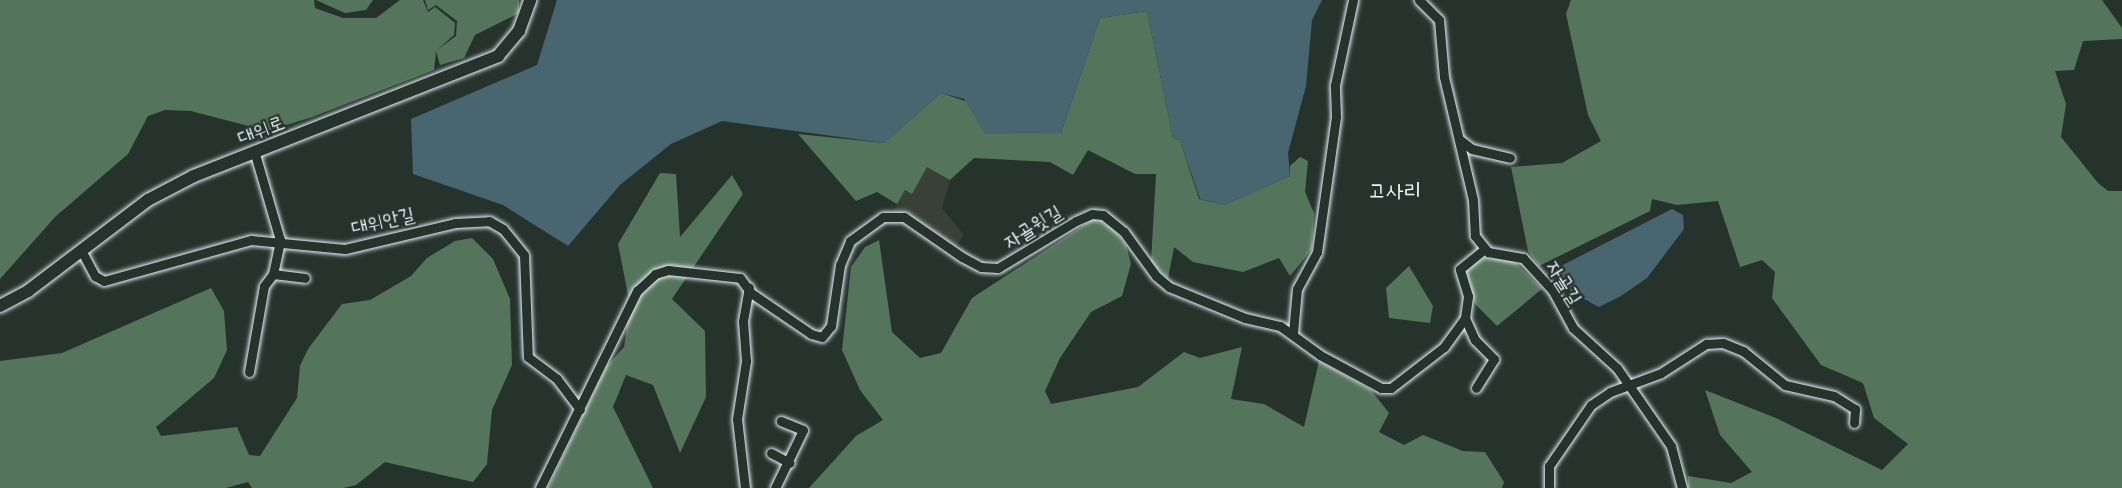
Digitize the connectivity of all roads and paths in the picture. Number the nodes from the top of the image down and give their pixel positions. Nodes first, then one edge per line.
1 (530, 0) edge
2 (1353, 0) edge
3 (1419, 0) edge
4 (1459, 139) junction
5 (255, 154) junction
6 (1510, 158) dead end
7 (280, 240) junction
8 (1485, 249) junction
9 (81, 250) junction
10 (273, 273) junction
11 (305, 278) dead end
12 (749, 288) junction
13 (0, 306) edge
14 (1465, 318) junction
15 (1293, 333) junction
16 (249, 372) dead end
17 (1630, 386) junction
18 (1476, 388) dead end
19 (580, 409) junction
20 (781, 421) dead end
21 (1854, 423) dead end
22 (771, 453) dead end
23 (790, 463) junction
24 (540, 488) edge
25 (745, 488) edge
26 (775, 488) edge
27 (1549, 488) edge
28 (1682, 488) edge

1 - 5 main road, 대위로
2 - 15 street
3 - 4 street
4 - 6 street
4 - 8 street
5 - 7 street
5 - 9 main road, 대위로
7 - 9 street, 대위안길
7 - 10 street
7 - 19 street, 대위안길
8 - 14 street
8 - 17 street, 자골길
9 - 13 main road, 대위로
10 - 11 street
10 - 16 street
12 - 15 street, 자골윗길
12 - 19 street, 자골윗길
12 - 25 street
14 - 15 street, 자골윗길
14 - 18 street
17 - 21 street
17 - 27 street
17 - 28 street, 자골길
19 - 24 street
20 - 23 street
22 - 23 street
23 - 26 street

